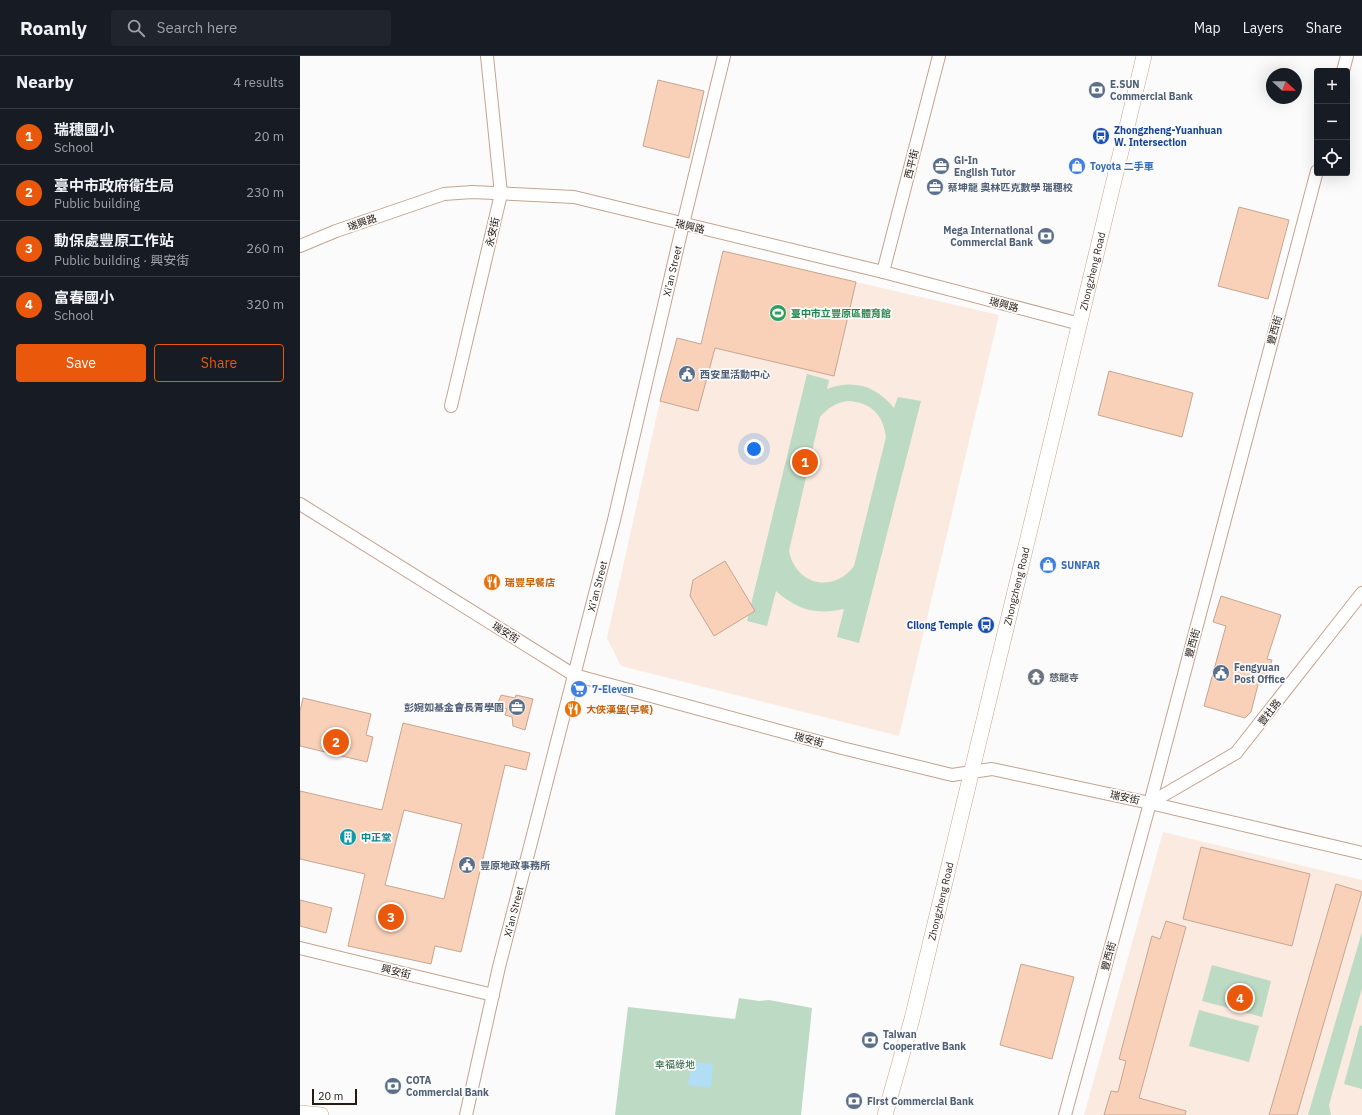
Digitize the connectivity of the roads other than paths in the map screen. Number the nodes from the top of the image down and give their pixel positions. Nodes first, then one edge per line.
1 (487, 56) edge
2 (724, 56) edge
3 (939, 56) edge
4 (1144, 56) edge
5 (1347, 56) edge
6 (1344, 68) edge
7 (1316, 176) edge
8 (501, 194) junction
9 (683, 224) junction
10 (300, 246) edge
11 (883, 272) junction
12 (1080, 324) junction
13 (451, 406) dead end
14 (300, 504) edge
15 (1362, 593) edge
16 (574, 675) junction
17 (972, 772) junction
18 (1150, 803) junction
19 (1362, 853) edge
20 (300, 948) edge
21 (493, 995) junction
22 (300, 1113) edge
23 (322, 1115) edge
24 (466, 1115) edge
25 (885, 1115) edge
26 (1065, 1115) edge

1 - 8 street, 永安街
2 - 9 street, Xi’an Street
3 - 11 street, 西平街
4 - 12 street, Zhongzheng Road
5 - 6 street
7 - 18 street, 豐西街
8 - 9 street, 瑞興路
8 - 10 street, 瑞興路
8 - 13 street, 永安街
9 - 11 street, 瑞興路
9 - 16 street, Xi’an Street
11 - 12 street, 瑞興路
12 - 17 street, Zhongzheng Road
14 - 16 street, 瑞安街
15 - 18 street, 豐社路
16 - 17 street, 瑞安街
16 - 21 street, Xi’an Street
17 - 18 street, 瑞安街
17 - 25 street, Zhongzheng Road
18 - 19 street, 瑞安街
18 - 26 street, 豐西街
20 - 21 street, 興安街
21 - 24 street, Xi’an Street
22 - 23 street

